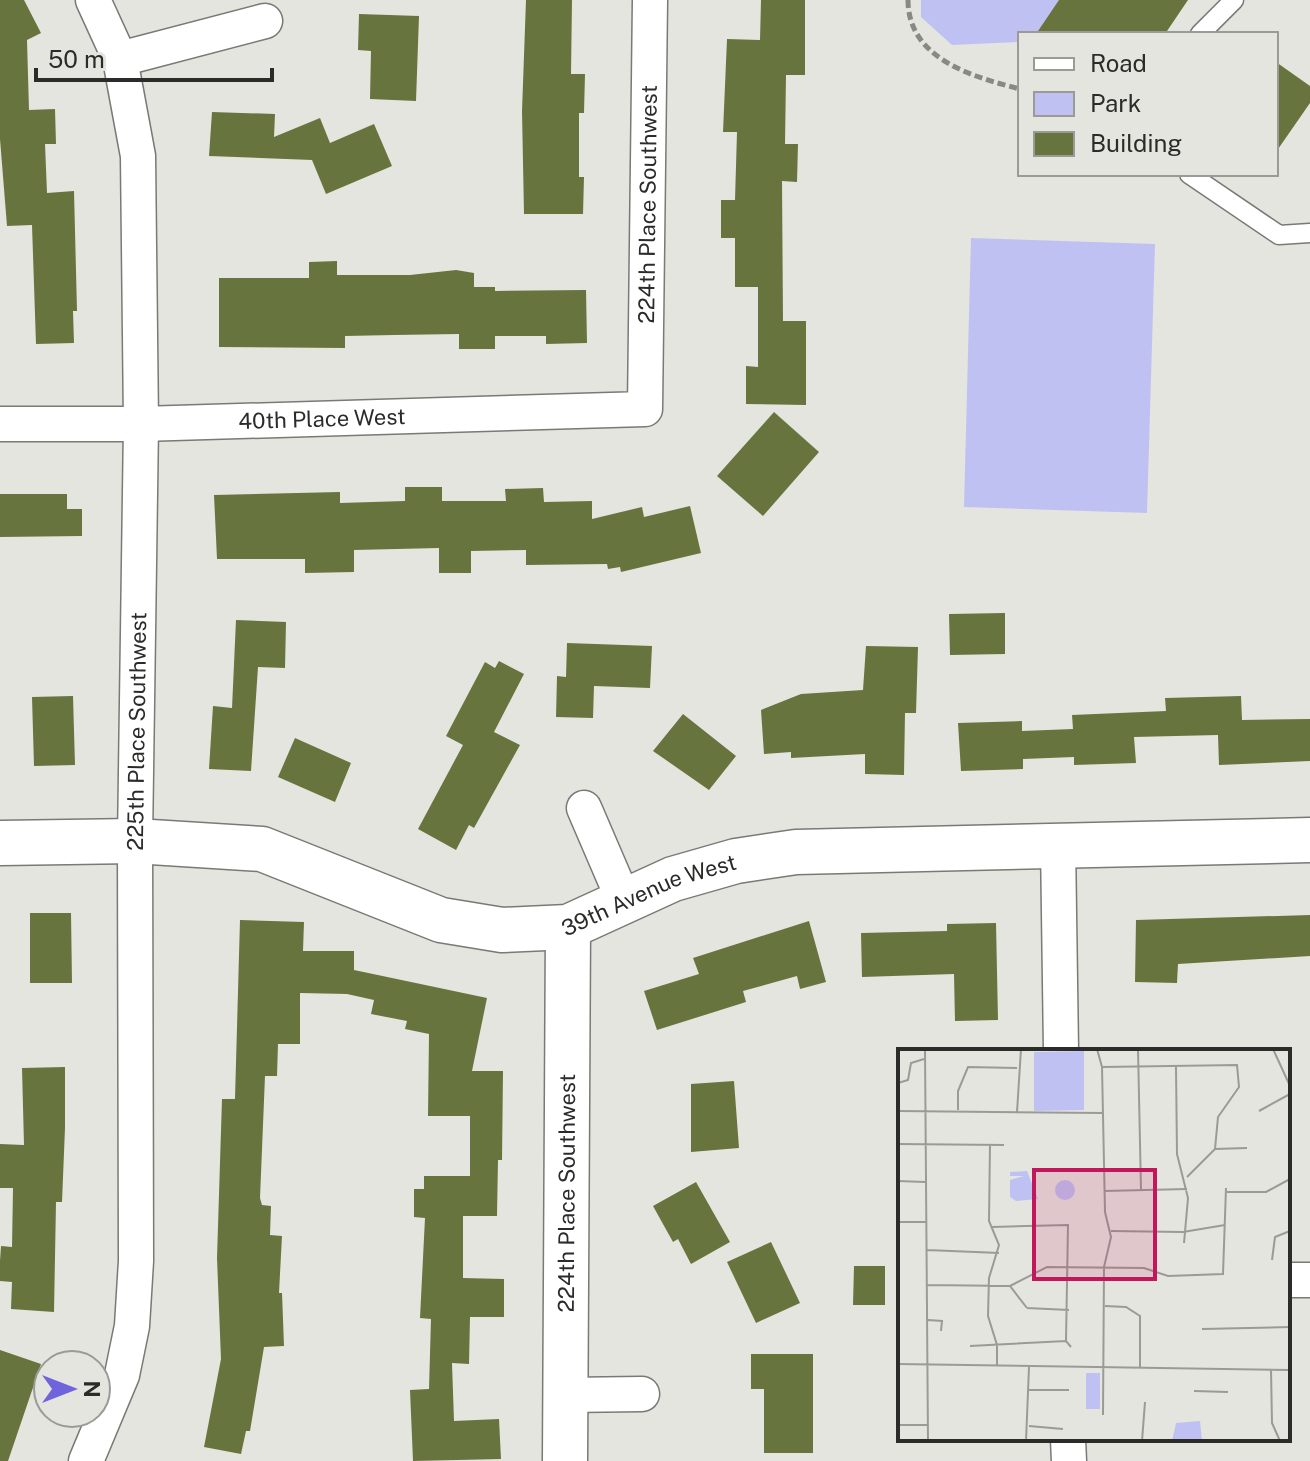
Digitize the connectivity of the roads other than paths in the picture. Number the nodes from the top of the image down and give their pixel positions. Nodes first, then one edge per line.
1 (93, 0) edge
2 (650, 0) edge
3 (1234, 0) edge
4 (265, 21) dead end
5 (1202, 32) edge
6 (120, 59) junction
7 (1192, 176) edge
8 (1310, 233) edge
9 (645, 409) joint
10 (0, 424) edge
11 (141, 424) junction
12 (584, 808) dead end
13 (1310, 840) edge
14 (135, 841) junction
15 (0, 843) edge
16 (1058, 843) junction
17 (624, 901) junction
18 (568, 927) junction
19 (1061, 1049) edge
20 (642, 1394) dead end
21 (566, 1395) junction
22 (1068, 1441) edge
23 (86, 1461) edge
24 (565, 1461) edge
25 (1069, 1461) edge

1 - 6 street, 225th Place Southwest
2 - 9 street, 224th Place Southwest
3 - 5 lane
4 - 6 street
6 - 11 street, 225th Place Southwest
7 - 8 lane
9 - 11 street, 40th Place West
10 - 11 street, 40th Place West
11 - 14 street, 225th Place Southwest
12 - 17 street
13 - 16 street, 39th Avenue West
14 - 15 street, 39th Avenue West
14 - 18 street, 39th Avenue West
14 - 23 street, 225th Place Southwest
16 - 17 street, 39th Avenue West
16 - 19 street
17 - 18 street, 39th Avenue West
18 - 21 street, 224th Place Southwest
20 - 21 street
21 - 24 street, 224th Place Southwest
22 - 25 street

